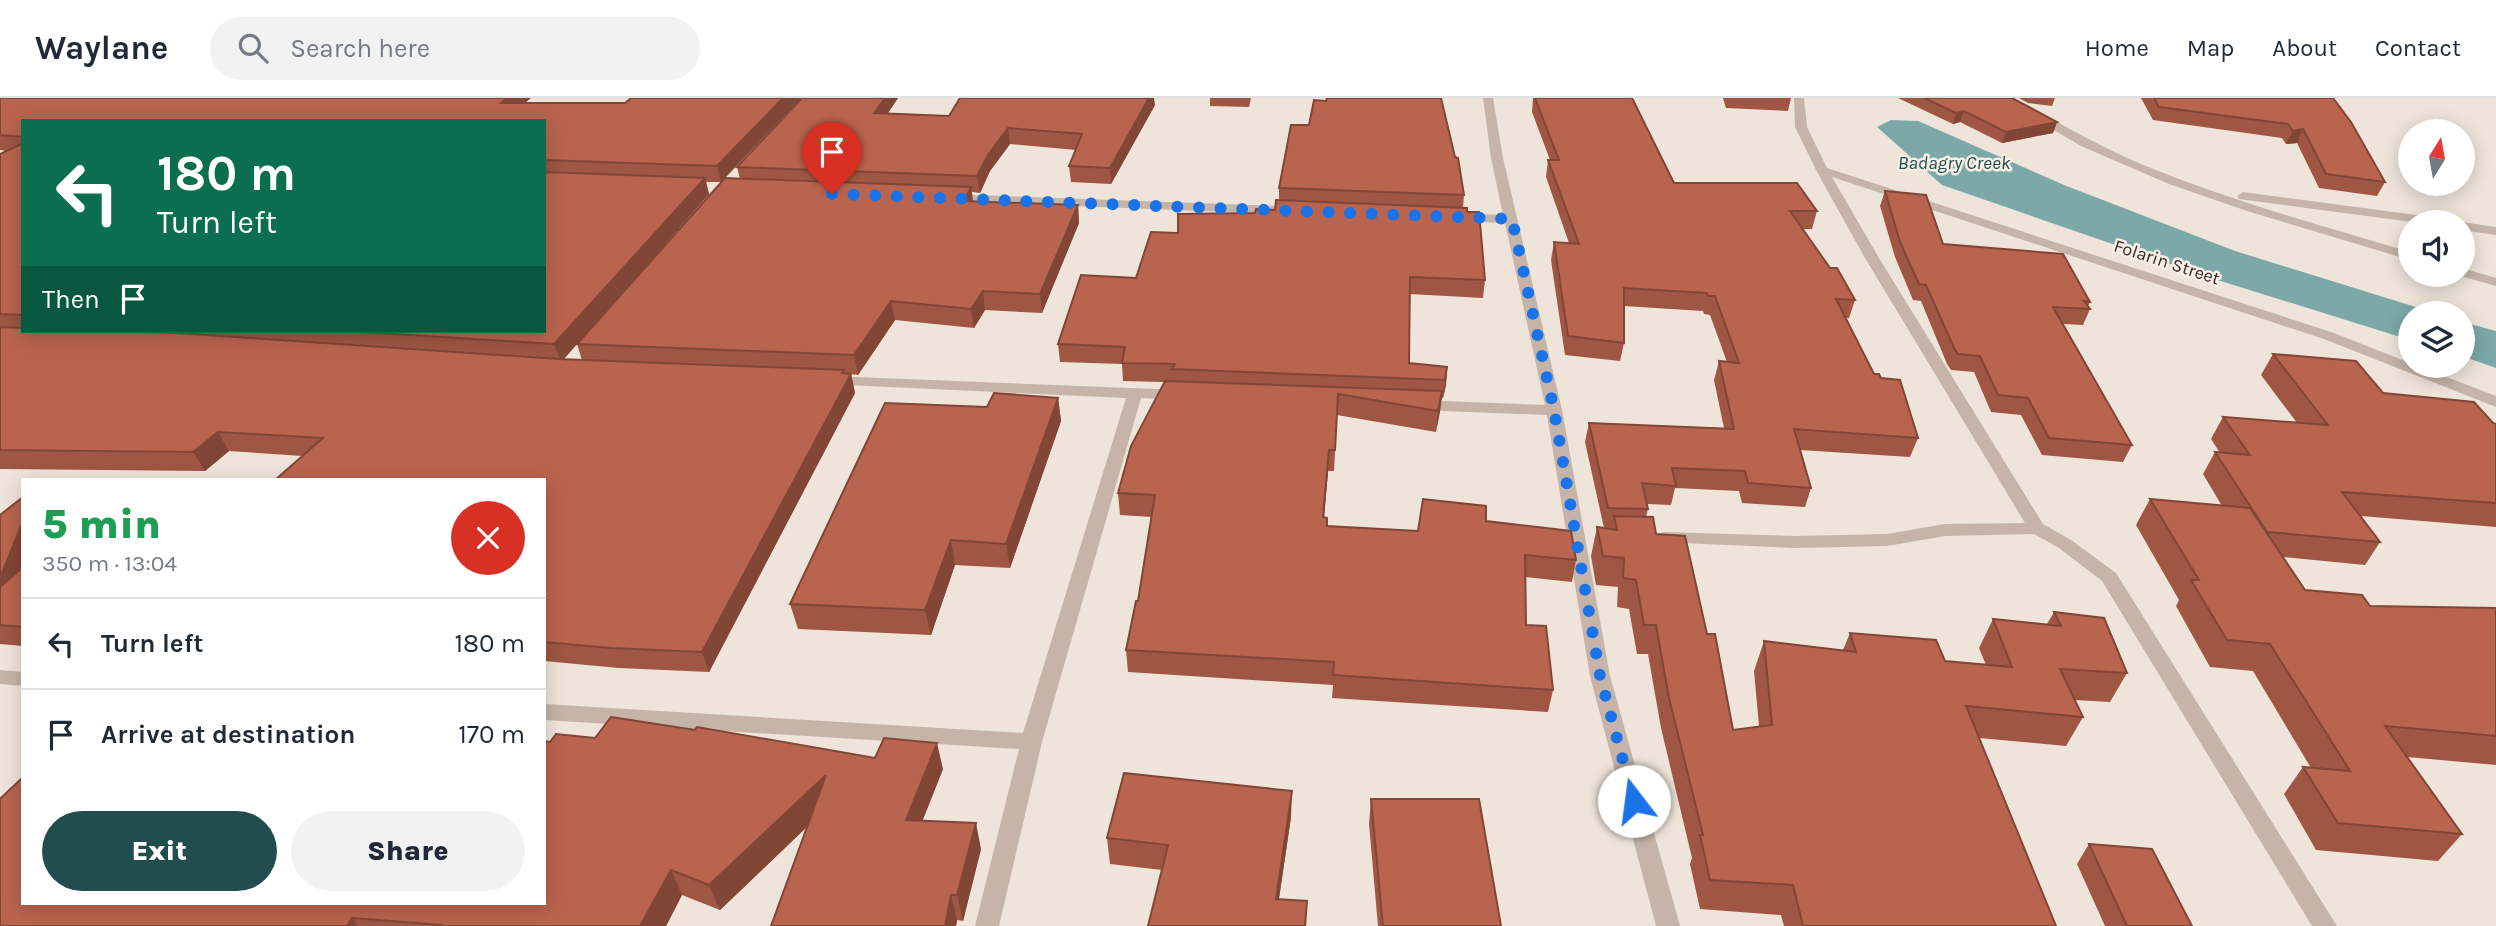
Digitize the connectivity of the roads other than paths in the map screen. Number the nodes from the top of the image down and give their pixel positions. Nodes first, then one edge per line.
1 (1488, 98) edge
2 (1799, 98) edge
3 (2004, 98) edge
4 (1822, 170) junction
5 (2208, 193) junction
6 (931, 197) edge
7 (1290, 211) edge
8 (1443, 216) edge
9 (2398, 217) edge
10 (1512, 219) junction
11 (2475, 228) edge
12 (2496, 230) edge
13 (2398, 252) edge
14 (2475, 276) edge
15 (2496, 282) edge
16 (816, 380) edge
17 (1135, 393) junction
18 (1198, 396) edge
19 (2496, 402) edge
20 (1402, 404) edge
21 (1554, 410) junction
22 (2037, 528) junction
23 (1644, 537) edge
24 (0, 677) edge
25 (21, 678) edge
26 (546, 712) edge
27 (1031, 742) junction
28 (988, 926) edge
29 (1668, 926) edge
30 (2325, 926) edge

1 - 10 street
2 - 4 street
3 - 5 street
4 - 19 street, Folarin Street
4 - 22 street
5 - 9 street
5 - 13 street
6 - 7 street
8 - 10 street
10 - 21 street
11 - 12 street
14 - 15 street
16 - 17 street
17 - 18 street
17 - 27 street
20 - 21 street
21 - 29 street
22 - 23 street
22 - 30 street
24 - 25 street
26 - 27 street
27 - 28 street

